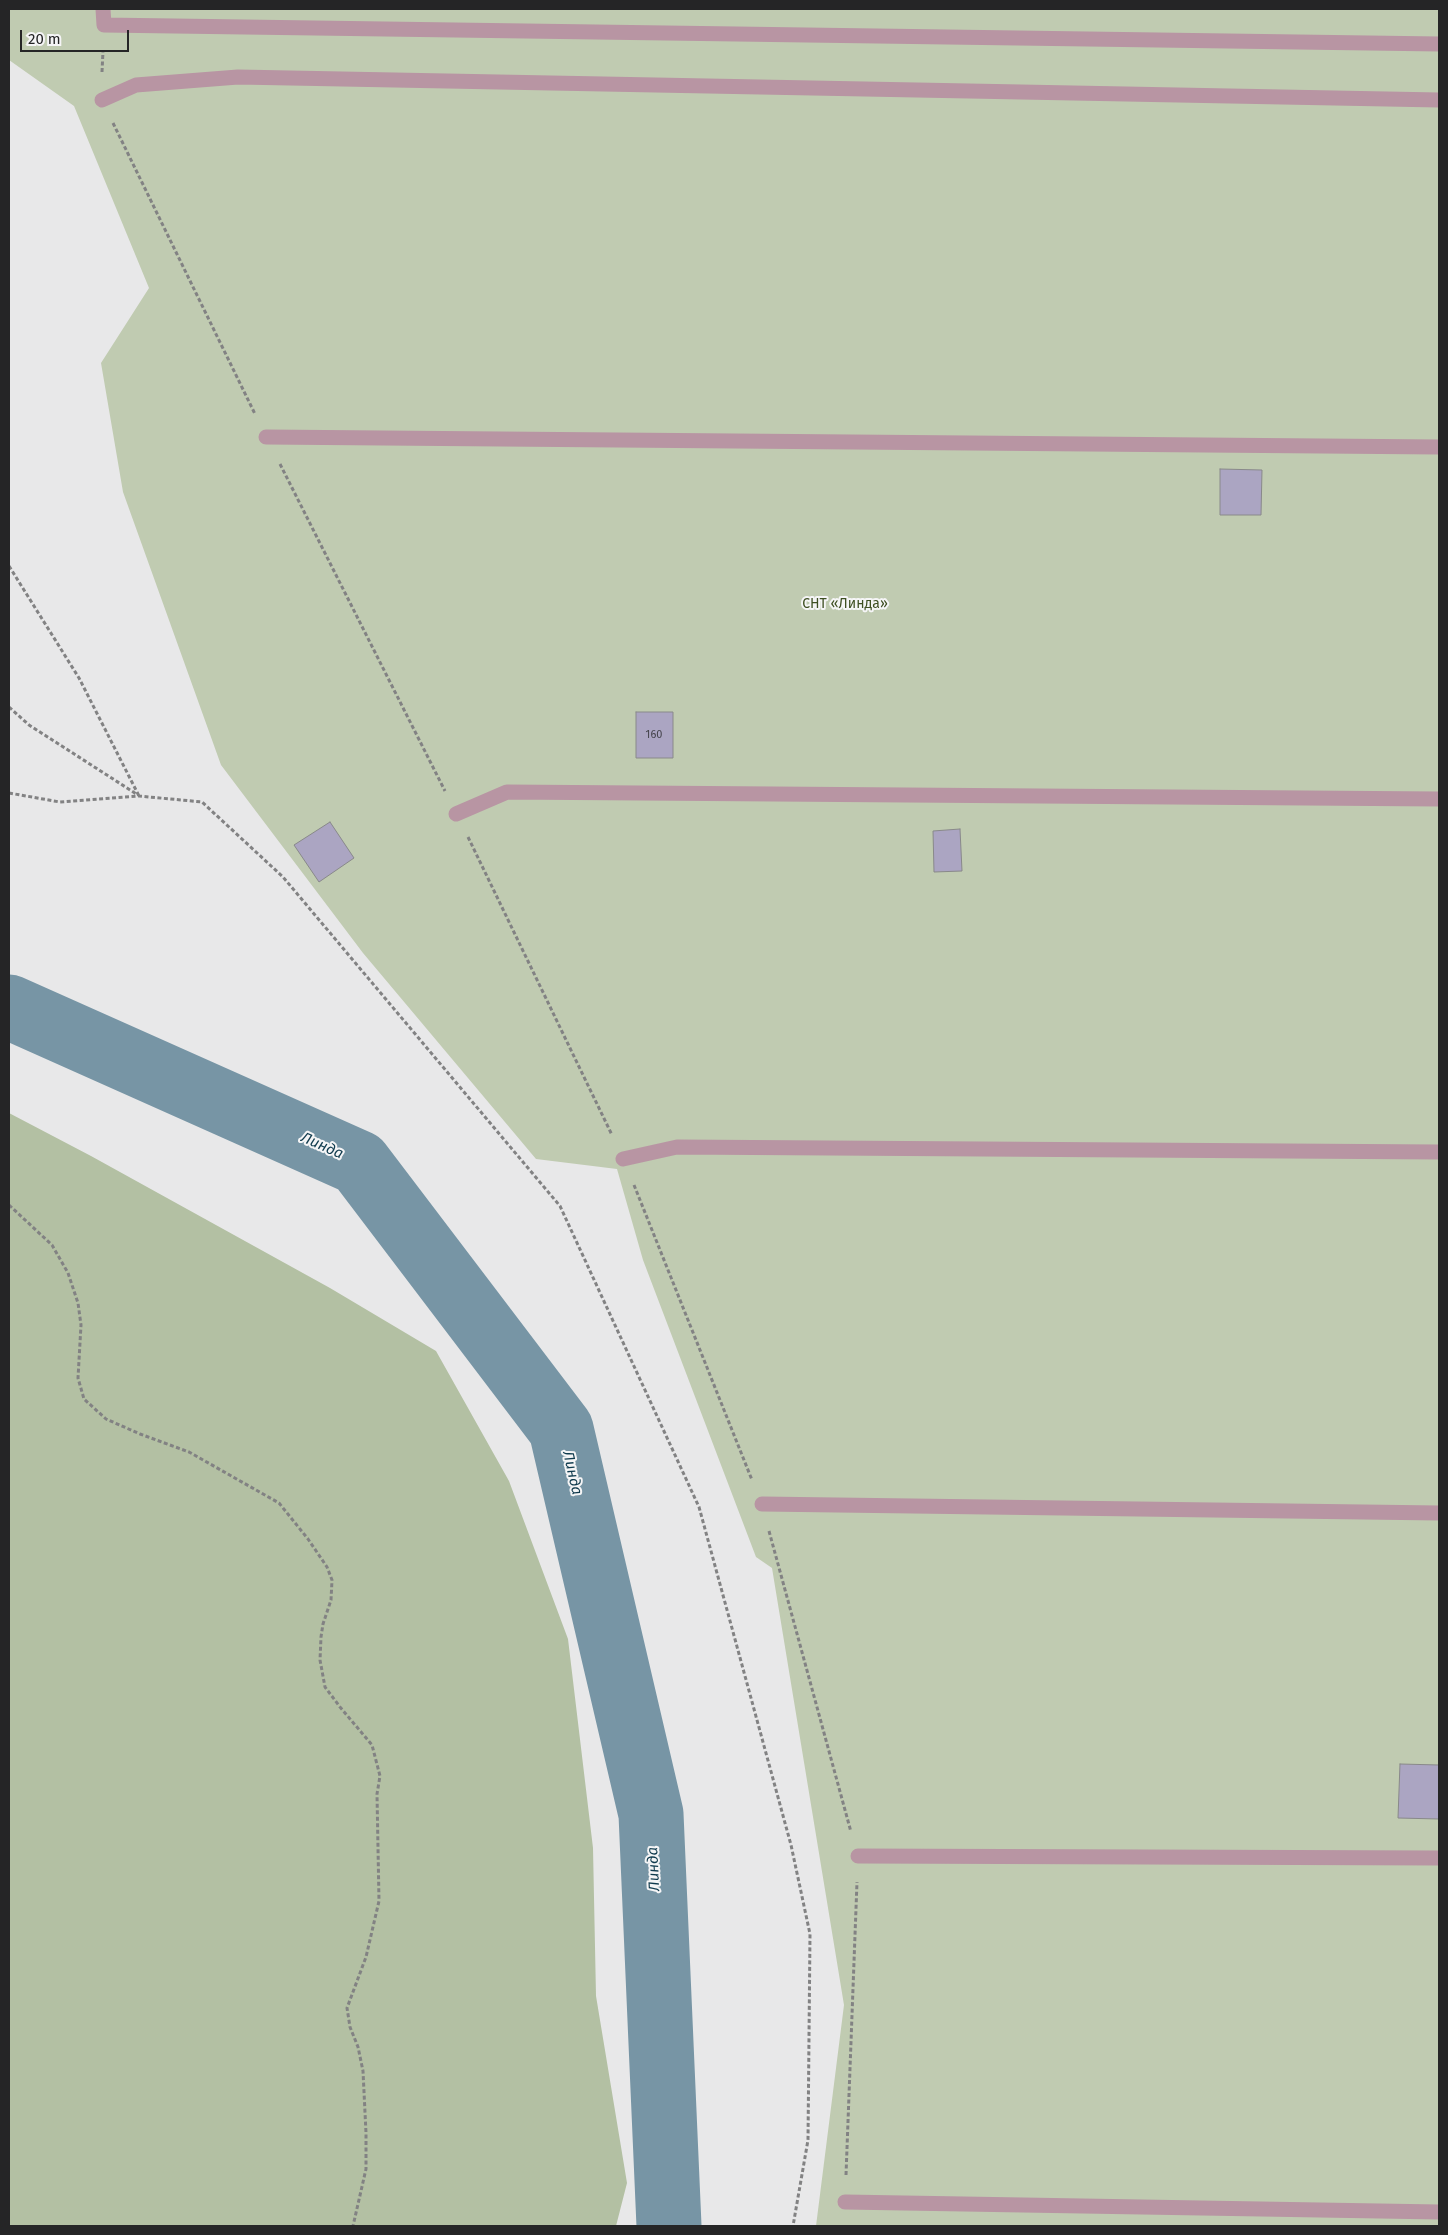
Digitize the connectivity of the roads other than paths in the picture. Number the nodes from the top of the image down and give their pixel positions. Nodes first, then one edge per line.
1 (103, 9) edge
2 (1439, 44) edge
3 (102, 100) road end
4 (1439, 100) edge
5 (266, 437) road end
6 (1439, 447) edge
7 (1439, 799) edge
8 (456, 814) road end
9 (1439, 1152) edge
10 (623, 1159) road end
11 (762, 1504) road end
12 (1439, 1513) edge
13 (858, 1856) road end
14 (1439, 1858) edge
15 (845, 2202) road end
16 (1439, 2212) edge

1 - 2 lane
3 - 4 lane
5 - 6 lane
7 - 8 lane
9 - 10 lane
11 - 12 lane
13 - 14 lane
15 - 16 lane

